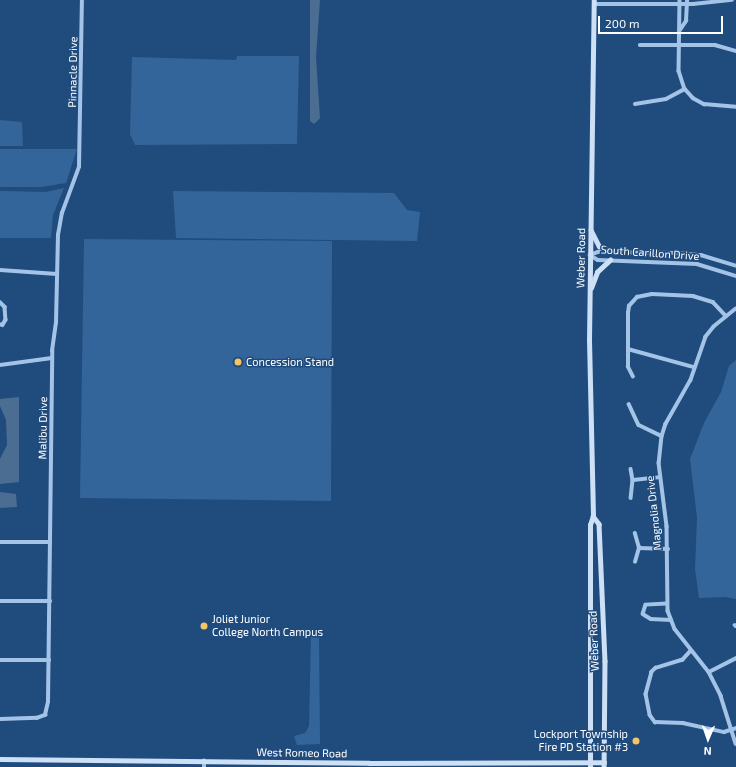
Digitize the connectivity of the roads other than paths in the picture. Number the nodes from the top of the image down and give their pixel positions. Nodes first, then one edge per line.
1 (82, 0) edge
2 (732, 0) edge
3 (594, 2) edge
4 (680, 2) edge
5 (687, 2) edge
6 (679, 33) junction
7 (640, 45) dead end
8 (680, 45) junction
9 (736, 51) edge
10 (685, 89) junction
11 (635, 104) dead end
12 (736, 107) edge
13 (80, 145) joint
14 (590, 228) junction
15 (614, 252) junction
16 (590, 255) junction
17 (610, 260) junction
18 (736, 266) edge
19 (0, 270) edge
20 (57, 274) junction
21 (736, 276) edge
22 (589, 291) junction
23 (0, 302) edge
24 (736, 310) edge
25 (726, 316) junction
26 (0, 325) edge
27 (628, 349) junction
28 (52, 358) junction
29 (0, 364) edge
30 (694, 367) junction
31 (633, 377) dead end
32 (629, 404) dead end
33 (662, 436) junction
34 (631, 469) dead end
35 (660, 477) junction
36 (633, 480) junction
37 (632, 498) dead end
38 (594, 516) junction
39 (635, 534) dead end
40 (0, 542) edge
41 (50, 542) junction
42 (639, 548) junction
43 (668, 548) junction
44 (635, 562) dead end
45 (0, 601) edge
46 (50, 601) junction
47 (667, 604) junction
48 (671, 620) junction
49 (691, 651) junction
50 (736, 658) edge
51 (0, 660) edge
52 (49, 660) junction
53 (709, 672) junction
54 (0, 719) edge
55 (734, 728) edge
56 (736, 744) edge
57 (0, 759) edge
58 (204, 764) edge
59 (213, 764) edge
60 (590, 764) edge
61 (604, 764) edge
62 (369, 766) edge

1 - 13 street, Pinnacle Drive
2 - 5 street
3 - 4 street
3 - 14 main road, Weber Road
4 - 5 street
4 - 6 street
5 - 6 street
6 - 8 street
7 - 8 street
8 - 9 street
8 - 10 street
10 - 11 street
10 - 12 street
13 - 20 street, Malibu Drive
14 - 15 main road
14 - 16 main road, Weber Road
15 - 16 street, South Carillon Drive
15 - 18 street, South Carillon Drive
16 - 17 street, South Carillon Drive
16 - 22 main road, Weber Road
17 - 21 street, South Carillon Drive
17 - 22 main road
19 - 20 street
20 - 28 street, Malibu Drive
22 - 38 main road, Weber Road
23 - 26 street
24 - 25 street, Magnolia Drive
25 - 27 street
25 - 30 street, Magnolia Drive
27 - 30 street
27 - 31 street
28 - 29 street
28 - 41 street, Malibu Drive
30 - 33 street, Magnolia Drive
32 - 33 street
33 - 35 street, Magnolia Drive
34 - 36 street
35 - 36 street
35 - 43 street, Magnolia Drive
36 - 37 street
38 - 60 main road, Weber Road
38 - 61 main road, Weber Road
39 - 42 street
40 - 41 street
41 - 46 street, Malibu Drive
42 - 43 street
42 - 44 street
43 - 47 street, Magnolia Drive
45 - 46 street
46 - 52 street, Malibu Drive
47 - 48 street, Magnolia Drive
47 - 48 street
48 - 49 street, Magnolia Drive
49 - 53 street, Magnolia Drive
49 - 55 street
50 - 53 street
51 - 52 street
52 - 54 street, Malibu Drive
53 - 55 street, Magnolia Drive
55 - 56 street, Magnolia Drive
57 - 58 main road, West Romeo Road
58 - 59 main road, West Romeo Road
59 - 62 main road, West Romeo Road
60 - 61 main road, West Romeo Road
60 - 62 main road, West Romeo Road

